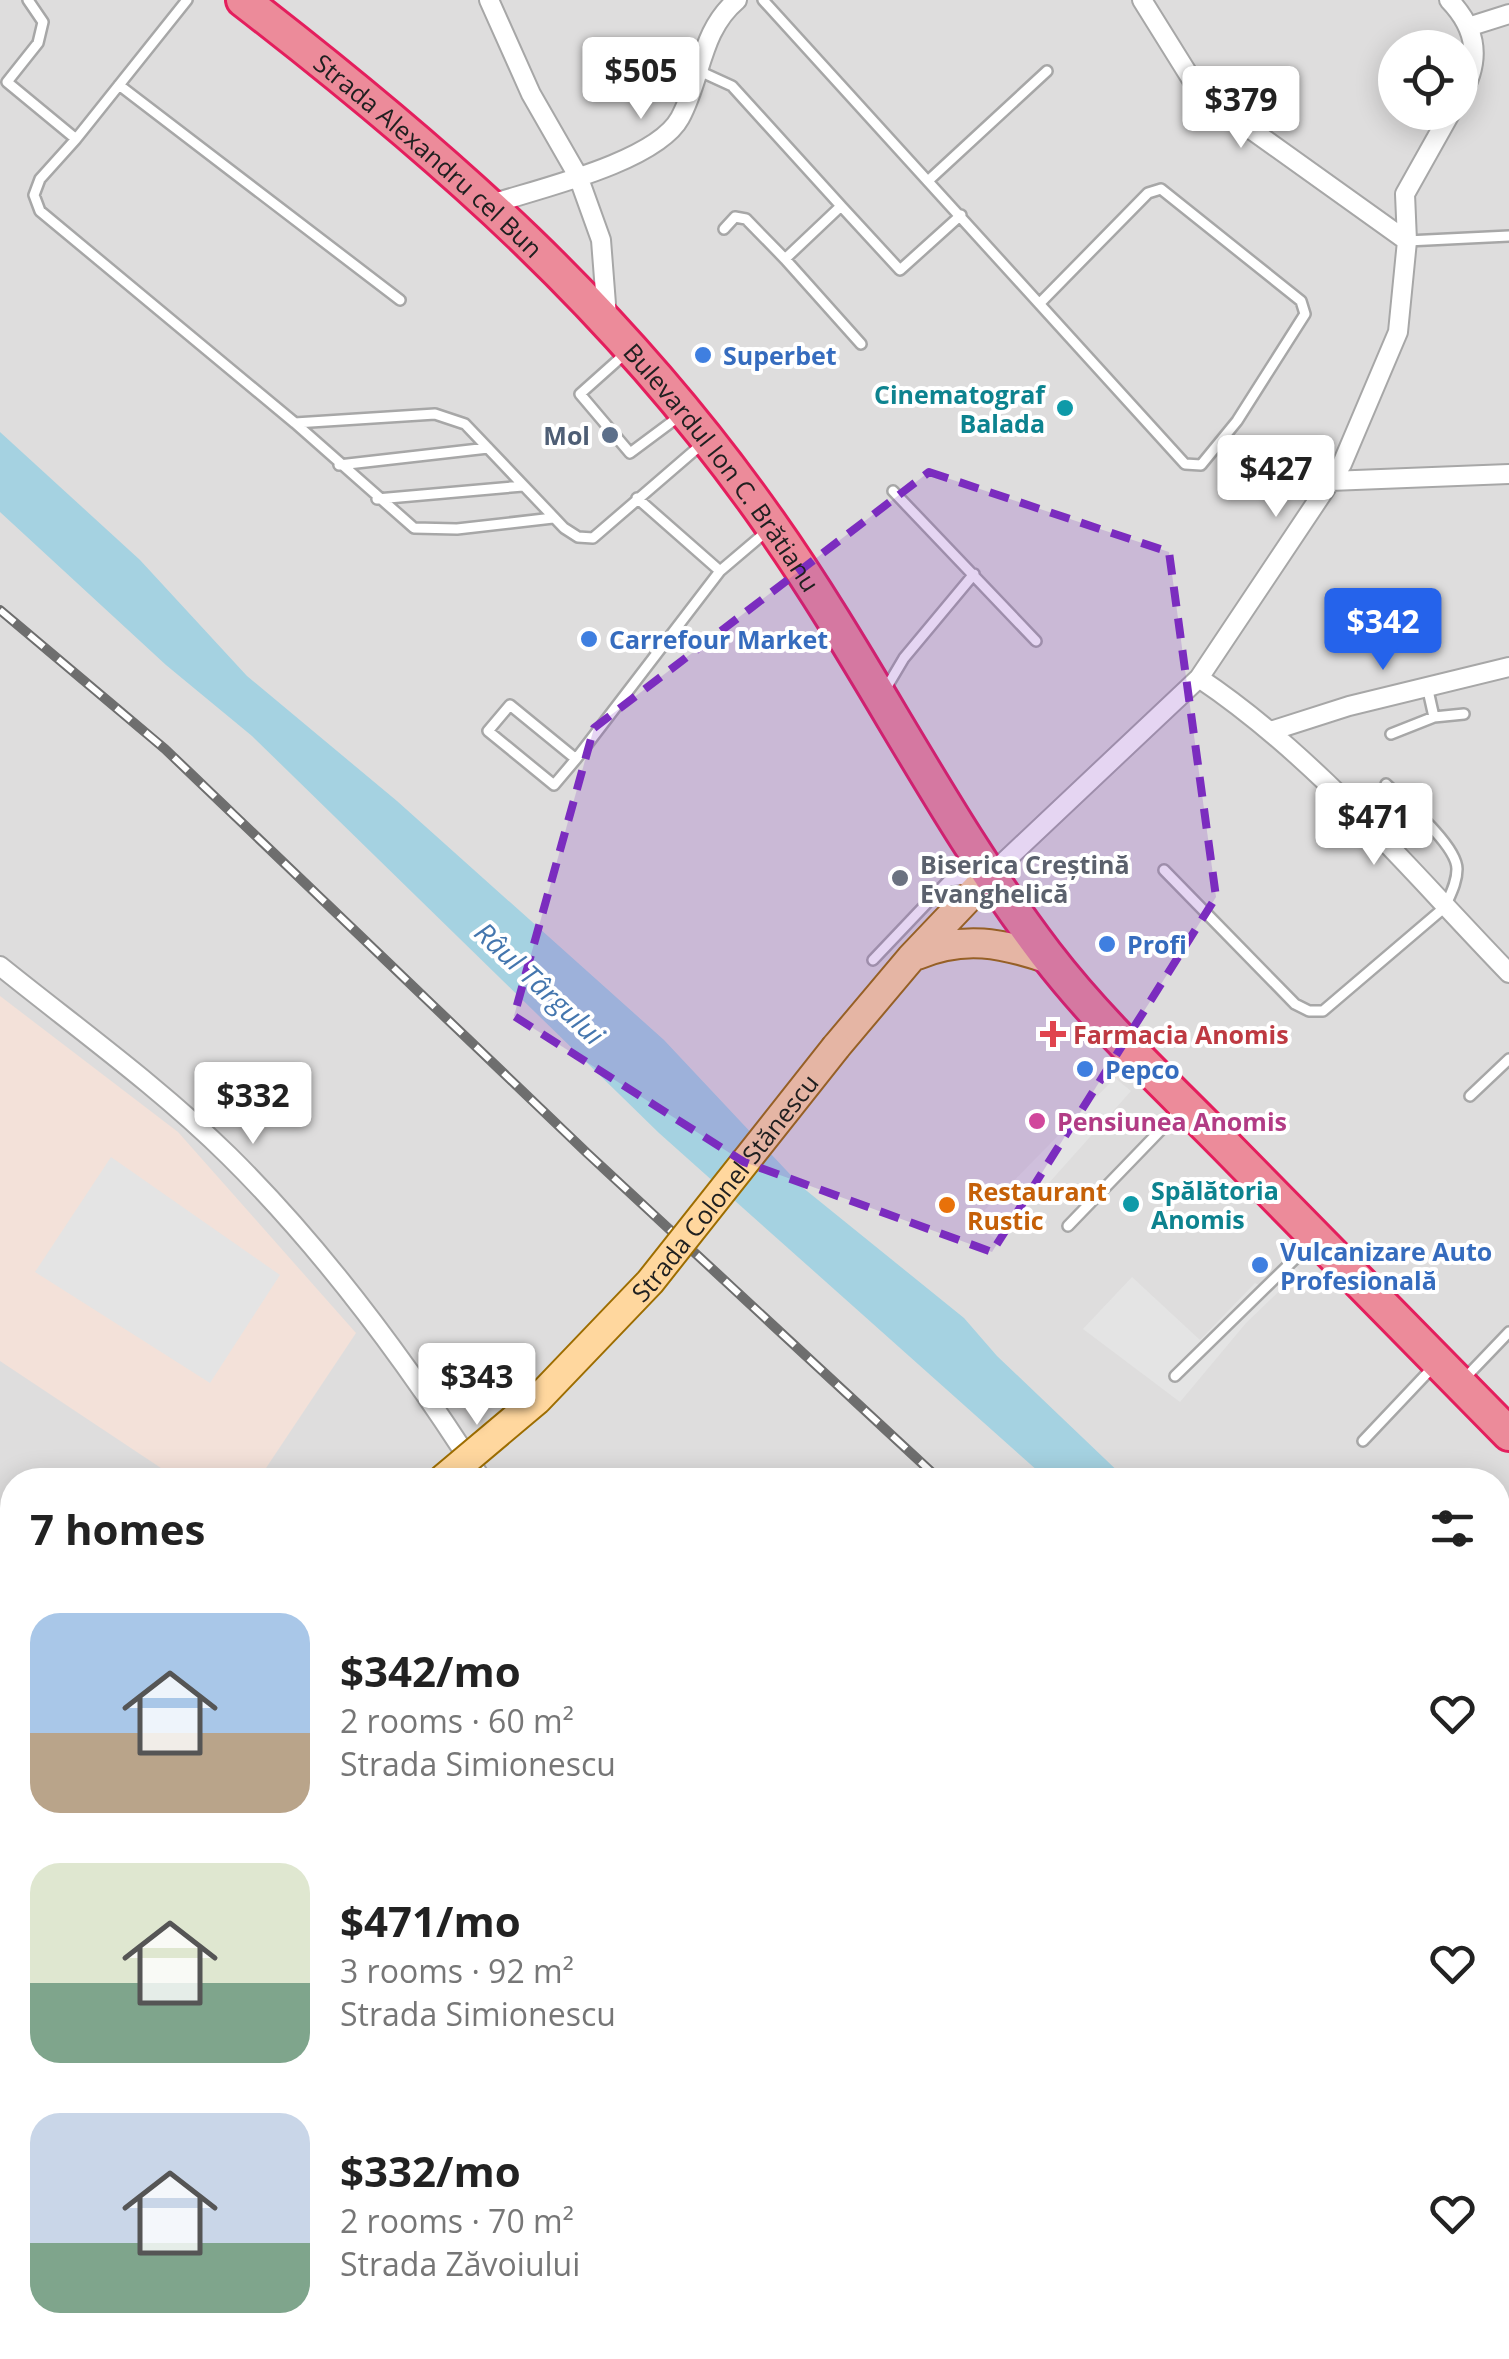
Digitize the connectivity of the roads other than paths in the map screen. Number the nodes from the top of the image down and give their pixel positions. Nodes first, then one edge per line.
1 (28, 0) edge
2 (186, 0) edge
3 (243, 0) edge
4 (489, 0) edge
5 (763, 0) edge
6 (1142, 0) edge
7 (1449, 0) edge
8 (733, 1) edge
9 (1509, 14) edge
10 (1468, 26) junction
11 (1469, 30) edge
12 (697, 70) junction
13 (1047, 71) dead end
14 (119, 85) junction
15 (1440, 130) edge
16 (76, 139) junction
17 (578, 176) junction
18 (929, 180) junction
19 (491, 204) junction
20 (840, 206) junction
21 (960, 215) junction
22 (724, 228) dead end
23 (1509, 236) edge
24 (1407, 241) junction
25 (785, 259) junction
26 (400, 300) dead end
27 (1042, 302) junction
28 (607, 318) junction
29 (861, 344) dead end
30 (633, 347) junction
31 (686, 412) junction
32 (294, 423) junction
33 (708, 440) junction
34 (488, 448) junction
35 (339, 465) junction
36 (1509, 474) edge
37 (1330, 481) junction
38 (523, 486) junction
39 (893, 491) dead end
40 (376, 498) junction
41 (637, 498) junction
42 (553, 518) junction
43 (772, 526) junction
44 (720, 571) junction
45 (974, 574) junction
46 (1036, 640) dead end
47 (1509, 668) edge
48 (1199, 678) junction
49 (1426, 686) junction
50 (881, 697) junction
51 (1464, 714) dead end
52 (1434, 717) junction
53 (1271, 731) junction
54 (1390, 734) dead end
55 (576, 759) junction
56 (1386, 784) dead end
57 (1164, 870) dead end
58 (989, 876) junction
59 (1445, 907) junction
60 (911, 958) junction
61 (1049, 958) junction
62 (873, 960) dead end
63 (0, 966) edge
64 (1509, 973) edge
65 (1509, 1058) edge
66 (1470, 1096) dead end
67 (1185, 1104) junction
68 (1068, 1226) dead end
69 (1316, 1237) junction
70 (1509, 1332) edge
71 (1449, 1373) junction
72 (1174, 1376) dead end
73 (1509, 1434) edge
74 (1363, 1441) dead end
75 (456, 1468) edge
76 (474, 1468) edge

1 - 16 lane
2 - 14 lane
3 - 19 highway, Strada Alexandru cel Bun
4 - 17 street, Bulevardul Ion C. Brătianu
5 - 18 lane
6 - 24 street
7 - 10 street
8 - 12 street
9 - 10 street
10 - 11 street
12 - 17 street
12 - 20 lane
13 - 18 lane
14 - 16 lane
14 - 26 lane
15 - 24 street
16 - 32 lane
17 - 19 street
17 - 28 street, Bulevardul Ion C. Brătianu
18 - 21 lane
19 - 28 highway, Strada Alexandru cel Bun
20 - 21 lane
20 - 25 lane
21 - 27 lane
22 - 25 lane
23 - 24 lane
24 - 37 street
25 - 29 lane
27 - 27 lane
28 - 30 highway, Bulevardul Ion C. Brătianu
30 - 31 highway, Bulevardul Ion C. Brătianu
30 - 31 lane
31 - 33 highway, Bulevardul Ion C. Brătianu
32 - 34 lane
32 - 35 lane
33 - 41 lane
33 - 43 highway, Bulevardul Ion C. Brătianu
34 - 35 lane
34 - 38 lane
35 - 40 lane
36 - 37 street
37 - 48 street
38 - 40 lane
38 - 42 lane
39 - 45 lane
40 - 42 lane
41 - 42 lane
41 - 44 lane
43 - 44 lane
43 - 50 highway, Bulevardul Ion C. Brătianu
44 - 55 lane
45 - 46 lane
45 - 50 lane
47 - 49 street
48 - 53 street
48 - 58 street
49 - 52 lane
49 - 53 street
50 - 58 highway, Bulevardul Ion C. Brătianu
51 - 52 lane
52 - 54 lane
53 - 59 street
55 - 55 lane
56 - 59 lane
57 - 59 lane
58 - 60 main road, Strada Colonel Stănescu
58 - 61 highway, Bulevardul Ion C. Brătianu
58 - 62 lane
59 - 64 street
60 - 61 main road
60 - 75 main road, Strada Colonel Stănescu, bridge
61 - 67 highway, Bulevardul Ion C. Brătianu
63 - 76 street
65 - 66 lane
67 - 68 lane
67 - 69 highway, Bulevardul Ion C. Brătianu
69 - 71 highway, Bulevardul Ion C. Brătianu
69 - 72 lane
70 - 71 lane
71 - 73 highway, Bulevardul Ion C. Brătianu
71 - 74 lane

